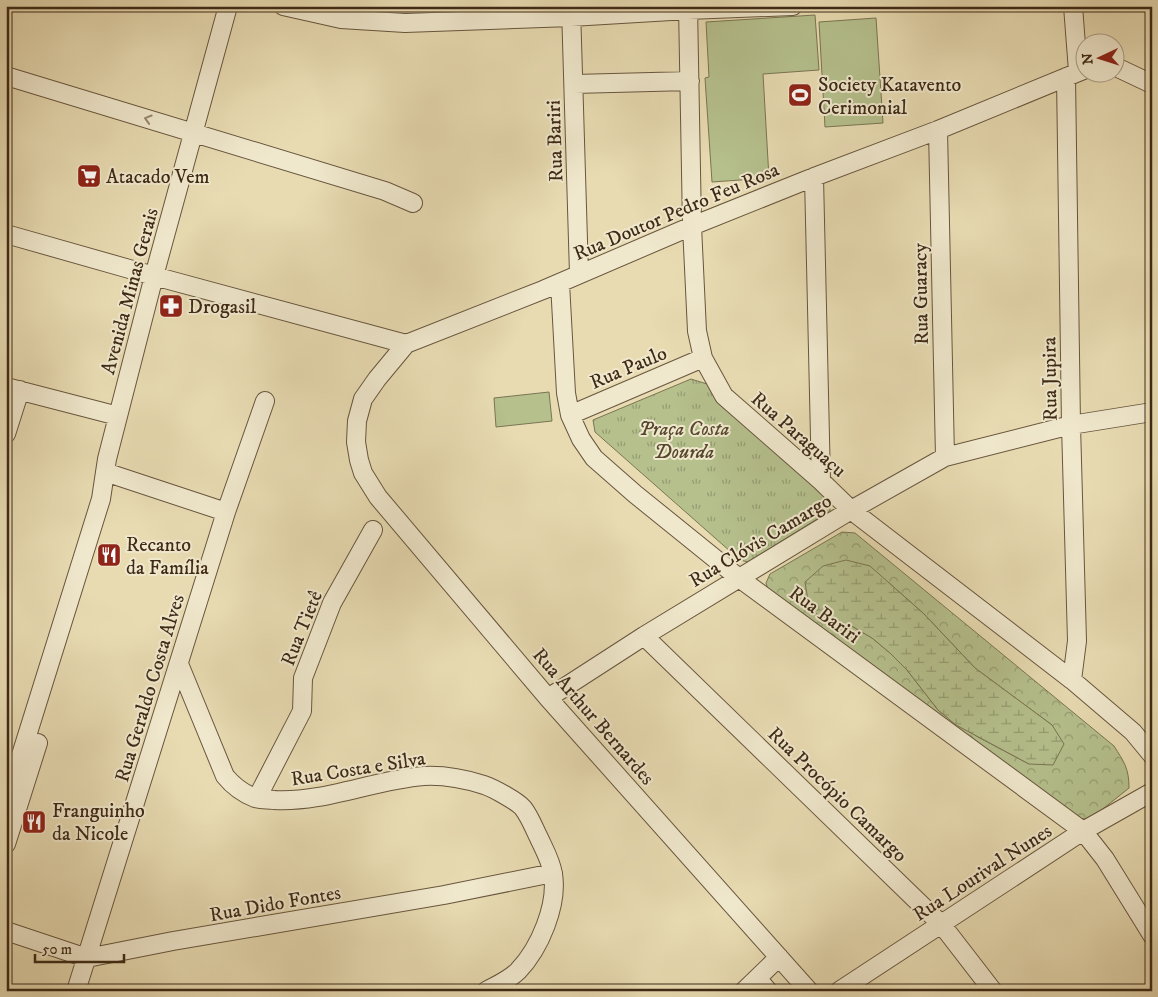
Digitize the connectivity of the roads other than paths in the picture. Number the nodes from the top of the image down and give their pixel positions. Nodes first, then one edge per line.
1 (228, 6) edge
2 (283, 6) edge
3 (793, 6) edge
4 (1073, 6) edge
5 (688, 8) edge
6 (628, 10) edge
7 (571, 12) edge
8 (1076, 56) edge
9 (1076, 72) edge
10 (1126, 72) edge
11 (6, 76) edge
12 (690, 81) junction
13 (1077, 82) edge
14 (574, 84) junction
15 (1152, 84) edge
16 (938, 130) junction
17 (194, 133) junction
18 (814, 177) junction
19 (413, 203) dead end
20 (692, 226) junction
21 (6, 234) edge
22 (580, 274) junction
23 (154, 276) junction
24 (560, 283) junction
25 (406, 344) junction
26 (703, 358) junction
27 (13, 388) edge
28 (265, 401) dead end
29 (1152, 412) edge
30 (570, 415) junction
31 (118, 416) junction
32 (1071, 426) junction
33 (6, 434) edge
34 (945, 457) junction
35 (360, 460) joint
36 (110, 473) junction
37 (821, 481) junction
38 (851, 510) junction
39 (226, 512) junction
40 (373, 530) dead end
41 (740, 578) junction
42 (644, 636) junction
43 (179, 664) junction
44 (1072, 680) junction
45 (548, 698) junction
46 (1152, 755) edge
47 (1152, 792) edge
48 (256, 798) junction
49 (9, 809) edge
50 (1083, 831) junction
51 (6, 844) edge
52 (553, 873) junction
53 (942, 925) junction
54 (6, 931) edge
55 (1152, 935) edge
56 (779, 957) junction
57 (87, 958) junction
58 (763, 985) edge
59 (76, 991) edge
60 (486, 991) edge
61 (744, 991) edge
62 (809, 991) edge
63 (839, 991) edge
64 (993, 991) edge

1 - 17 street, Avenida Minas Gerais
2 - 7 street
3 - 5 street
4 - 8 street, Rua Jupira
5 - 6 street
5 - 12 street, Rua Paraguaçu
6 - 7 street
7 - 14 street, Rua Bariri
9 - 16 street, Rua Doutor Pedro Feu Rosa
10 - 15 street
17 -> 11 street
12 - 14 street
12 - 20 street, Rua Paraguaçu
13 - 32 street, Rua Jupira
14 - 22 street, Rua Bariri
16 - 18 street, Rua Doutor Pedro Feu Rosa
16 - 34 street, Rua Guaracy
17 - 19 street
17 - 23 street, Avenida Minas Gerais
18 - 20 street, Rua Doutor Pedro Feu Rosa
18 - 37 street
20 - 22 street, Rua Doutor Pedro Feu Rosa
20 - 26 street, Rua Paraguaçu
21 - 23 street
22 - 24 street, Rua Doutor Pedro Feu Rosa
23 - 25 street
23 - 31 street, Avenida Minas Gerais
24 - 25 street, Rua Doutor Pedro Feu Rosa
24 - 30 street, Rua Bariri
25 - 35 street, Rua Doutor Pedro Feu Rosa
26 - 30 street, Rua Paulo
26 - 37 street, Rua Paraguaçu
27 - 31 street
27 - 33 street
28 - 39 street, Rua Geraldo Costa Alves
29 - 32 street, Rua Clóvis Camargo
30 - 41 street, Rua Bariri
31 - 36 street, Avenida Minas Gerais
32 - 34 street, Rua Clóvis Camargo
32 - 44 street, Rua Jupira
34 - 38 street, Rua Clóvis Camargo
35 - 45 street, Rua Arthur Bernardes
36 - 39 street
36 - 49 street, Avenida Minas Gerais
37 - 38 street, Rua Paraguaçu
38 - 41 street, Rua Clóvis Camargo
38 - 44 street, Rua Paraguaçu
39 - 43 street, Rua Geraldo Costa Alves
40 - 48 street, Rua Tietê
41 - 42 street, Rua Clóvis Camargo
41 - 50 street, Rua Bariri
42 - 45 street, Rua Clóvis Camargo
42 - 53 street, Rua Procópio Camargo
43 - 48 street, Rua Costa e Silva
43 - 57 street, Rua Geraldo Costa Alves
44 - 46 street, Rua Paraguaçu
45 - 56 street, Rua Arthur Bernardes
47 - 50 street, Rua Lourival Nunes
48 - 52 street, Rua Costa e Silva
49 - 51 street, Avenida Minas Gerais
50 - 53 street, Rua Lourival Nunes
50 - 55 street, Rua Bariri
52 - 57 street, Rua Dido Fontes
52 - 60 street, Rua Costa e Silva
53 - 63 street, Rua Lourival Nunes
53 - 64 street, Rua Procópio Camargo
54 - 57 street, Rua Dido Fontes
56 - 58 street
56 - 62 street, Rua Arthur Bernardes
57 - 59 street, Rua Geraldo Costa Alves
58 - 61 street

